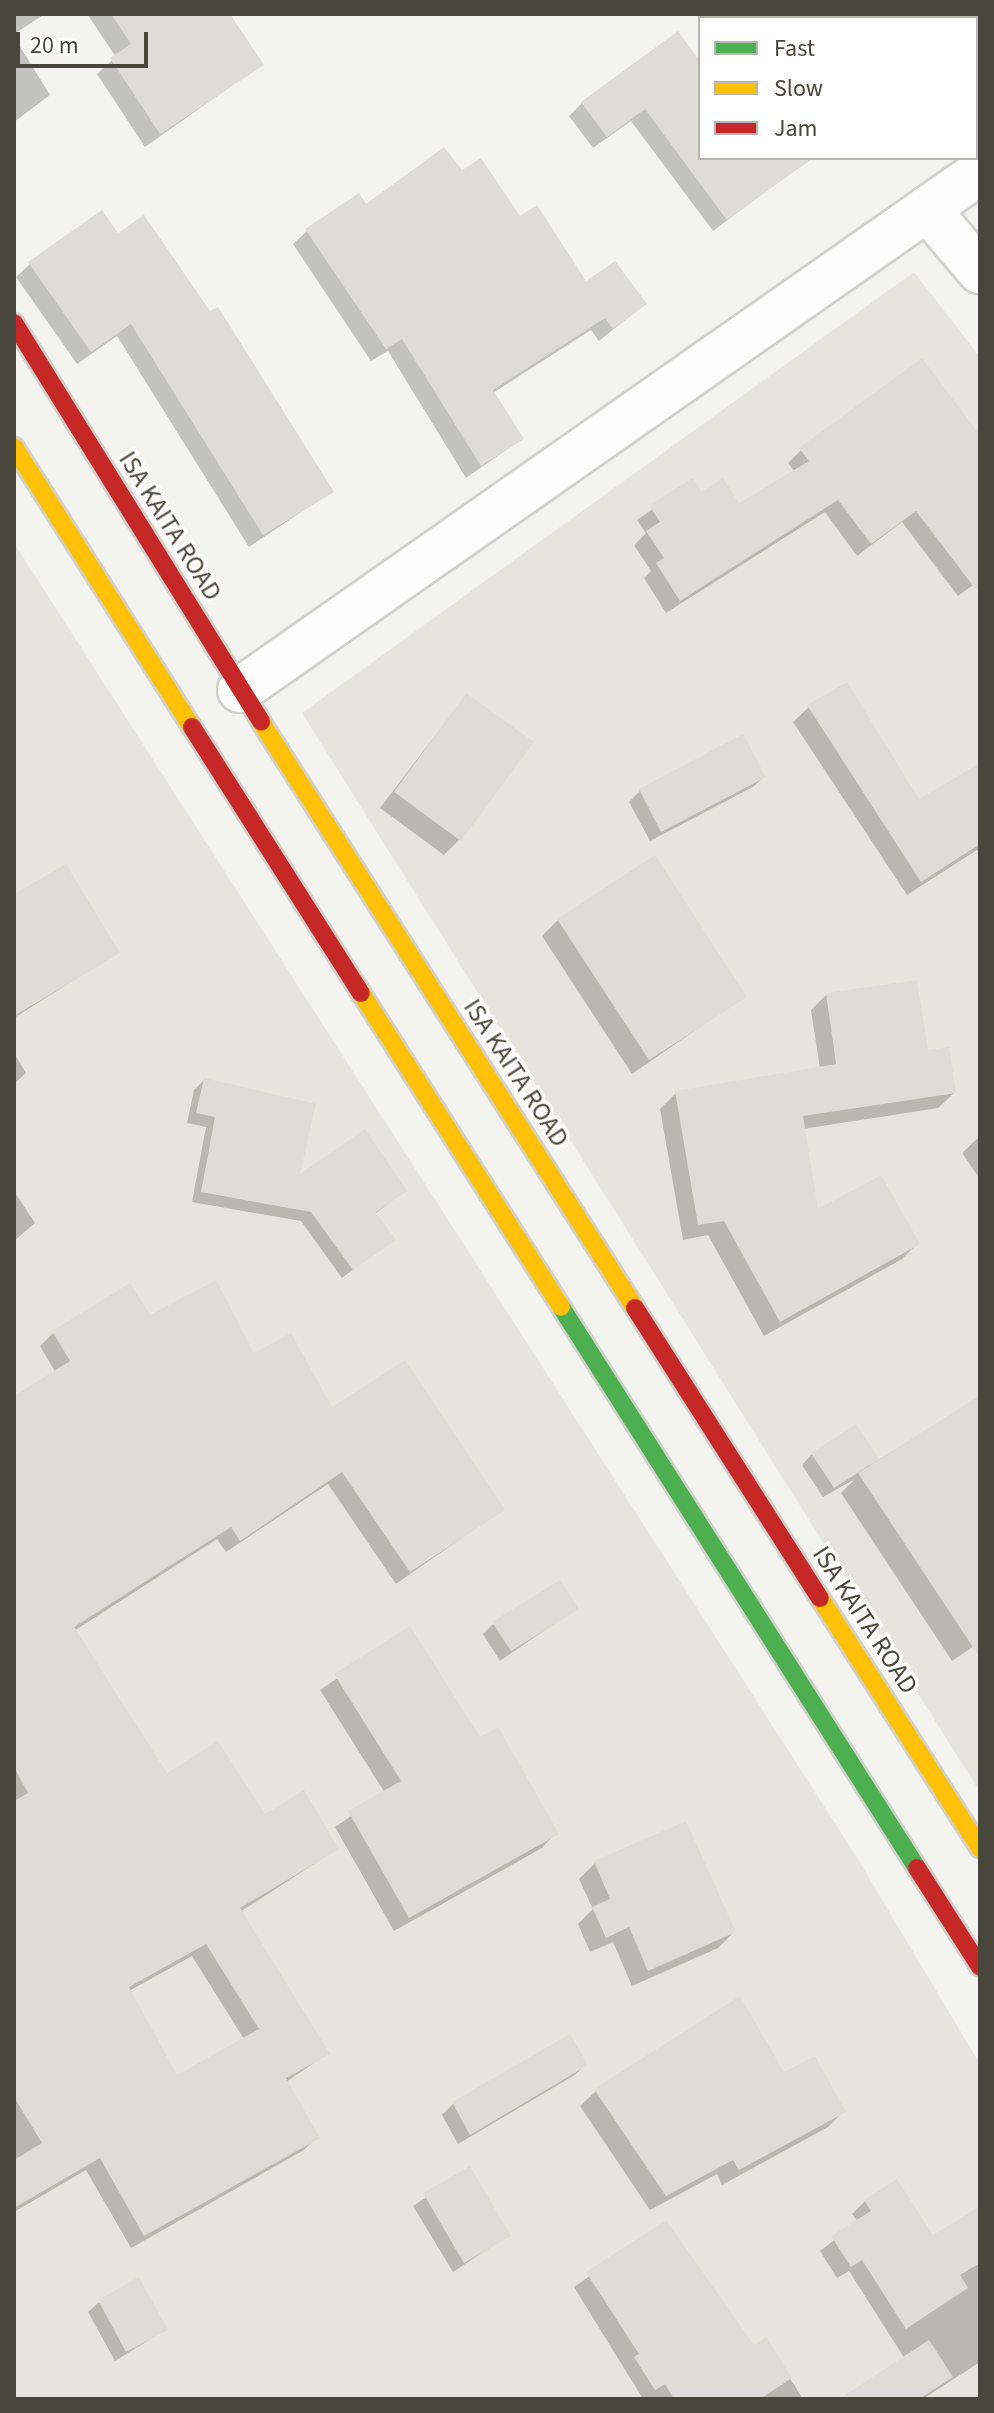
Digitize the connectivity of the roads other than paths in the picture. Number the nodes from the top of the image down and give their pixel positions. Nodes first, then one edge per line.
1 (980, 172) edge
2 (927, 209) junction
3 (980, 271) edge
4 (14, 323) edge
5 (14, 447) edge
6 (240, 690) junction
7 (980, 1848) edge
8 (973, 1942) edge
9 (980, 1967) edge

1 - 2 street
2 - 3 street
2 - 6 street
4 - 6 main road, ISA KAITA ROAD
5 - 8 main road
6 - 7 main road, ISA KAITA ROAD
8 - 9 main road

